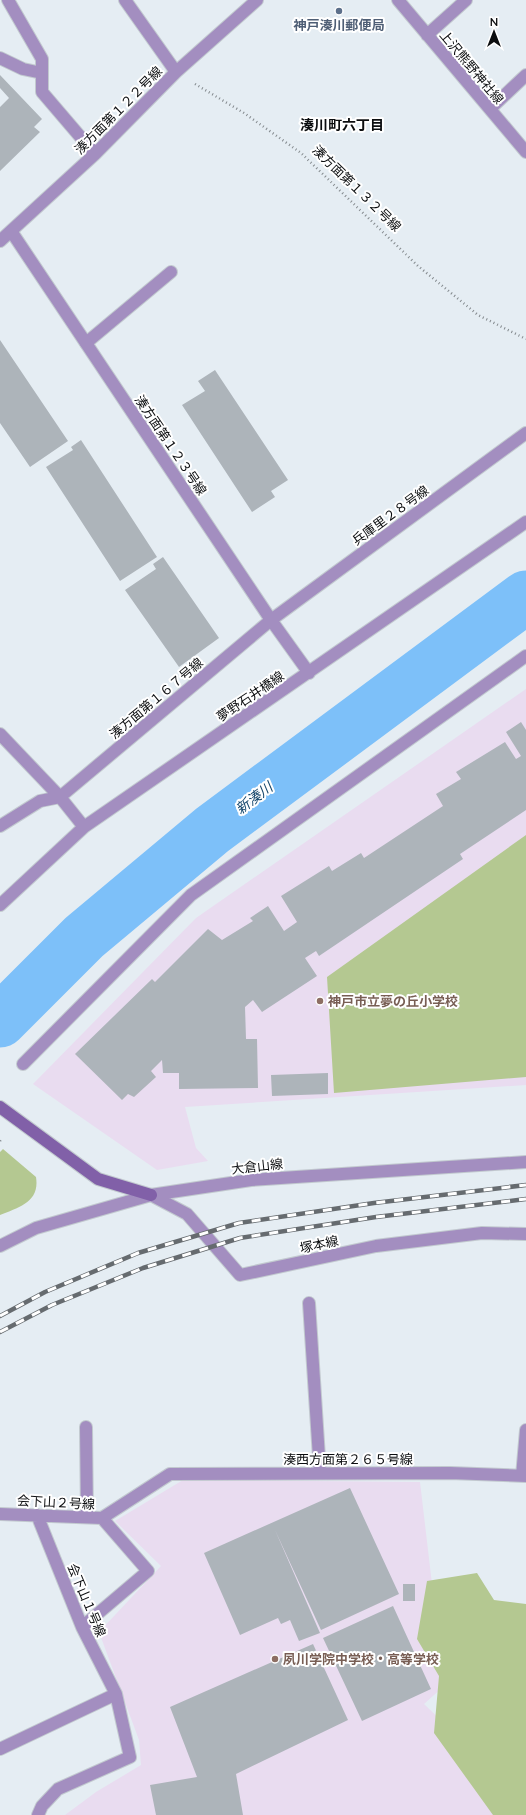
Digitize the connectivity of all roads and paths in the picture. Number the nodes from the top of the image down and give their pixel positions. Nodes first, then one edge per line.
1 (8, 0) edge
2 (124, 0) edge
3 (257, 0) edge
4 (398, 0) edge
5 (466, 0) edge
6 (427, 35) junction
7 (0, 58) edge
8 (176, 72) junction
9 (42, 73) junction
10 (526, 74) edge
11 (490, 109) junction
12 (526, 152) edge
13 (95, 154) junction
14 (11, 231) junction
15 (0, 241) edge
16 (170, 272) dead end
17 (526, 339) edge
18 (86, 343) junction
19 (526, 433) edge
20 (526, 522) edge
21 (271, 620) junction
22 (526, 656) edge
23 (309, 673) junction
24 (0, 734) edge
25 (60, 797) junction
26 (0, 826) edge
27 (84, 827) junction
28 (0, 904) edge
29 (23, 1064) dead end
30 (0, 1107) edge
31 (2, 1138) dead end
32 (0, 1141) edge
33 (526, 1162) edge
34 (151, 1195) junction
35 (526, 1234) edge
36 (0, 1246) edge
37 (309, 1303) dead end
38 (86, 1427) dead end
39 (526, 1430) edge
40 (320, 1473) junction
41 (170, 1474) joint
42 (524, 1476) edge
43 (0, 1514) edge
44 (37, 1515) junction
45 (87, 1517) junction
46 (102, 1518) junction
47 (82, 1627) junction
48 (116, 1694) junction
49 (0, 1750) edge
50 (38, 1815) edge

1 - 9 street
2 - 8 street
3 - 8 street, 湊方面第１２２号線
4 - 6 street, 上沢熊野神社線
5 - 6 street
6 - 11 street, 上沢熊野神社線
7 - 9 street
8 - 13 street, 湊方面第１２２号線
8 - 17 path, 湊方面第１３２号線
9 - 13 street
10 - 11 street
11 - 12 street, 上沢熊野神社線
13 - 14 street, 湊方面第１２２号線
14 - 15 street, 湊方面第１２２号線
14 - 18 street, 湊方面第１２３号線
16 - 18 street
18 - 21 street, 湊方面第１２３号線
19 - 21 street, 兵庫里２８号線
20 - 23 street, 夢野石井橋線
21 - 23 street, 湊方面第１２３号線
21 - 25 street, 湊方面第１６７号線
22 - 29 street
23 - 27 street, 夢野石井橋線
24 - 25 street
25 - 26 street
25 - 27 street
27 - 28 street, 夢野石井橋線
30 - 34 street
31 - 32 path
33 - 34 street, 大倉山線
34 - 35 street, 塚本線
34 - 36 street, 大倉山線
37 - 40 street
38 - 45 street
39 - 42 street
40 - 41 street, 湊西方面第２６５号線
40 - 42 street, 湊西方面第２６５号線
41 - 46 street, 会下山２号線
43 - 44 street, 会下山２号線
44 - 45 street, 会下山２号線
44 - 47 street, 会下山１号線
45 - 46 street, 会下山２号線
46 - 47 street
47 - 48 street, 会下山１号線
48 - 49 street
48 - 50 street, 会下山１号線

